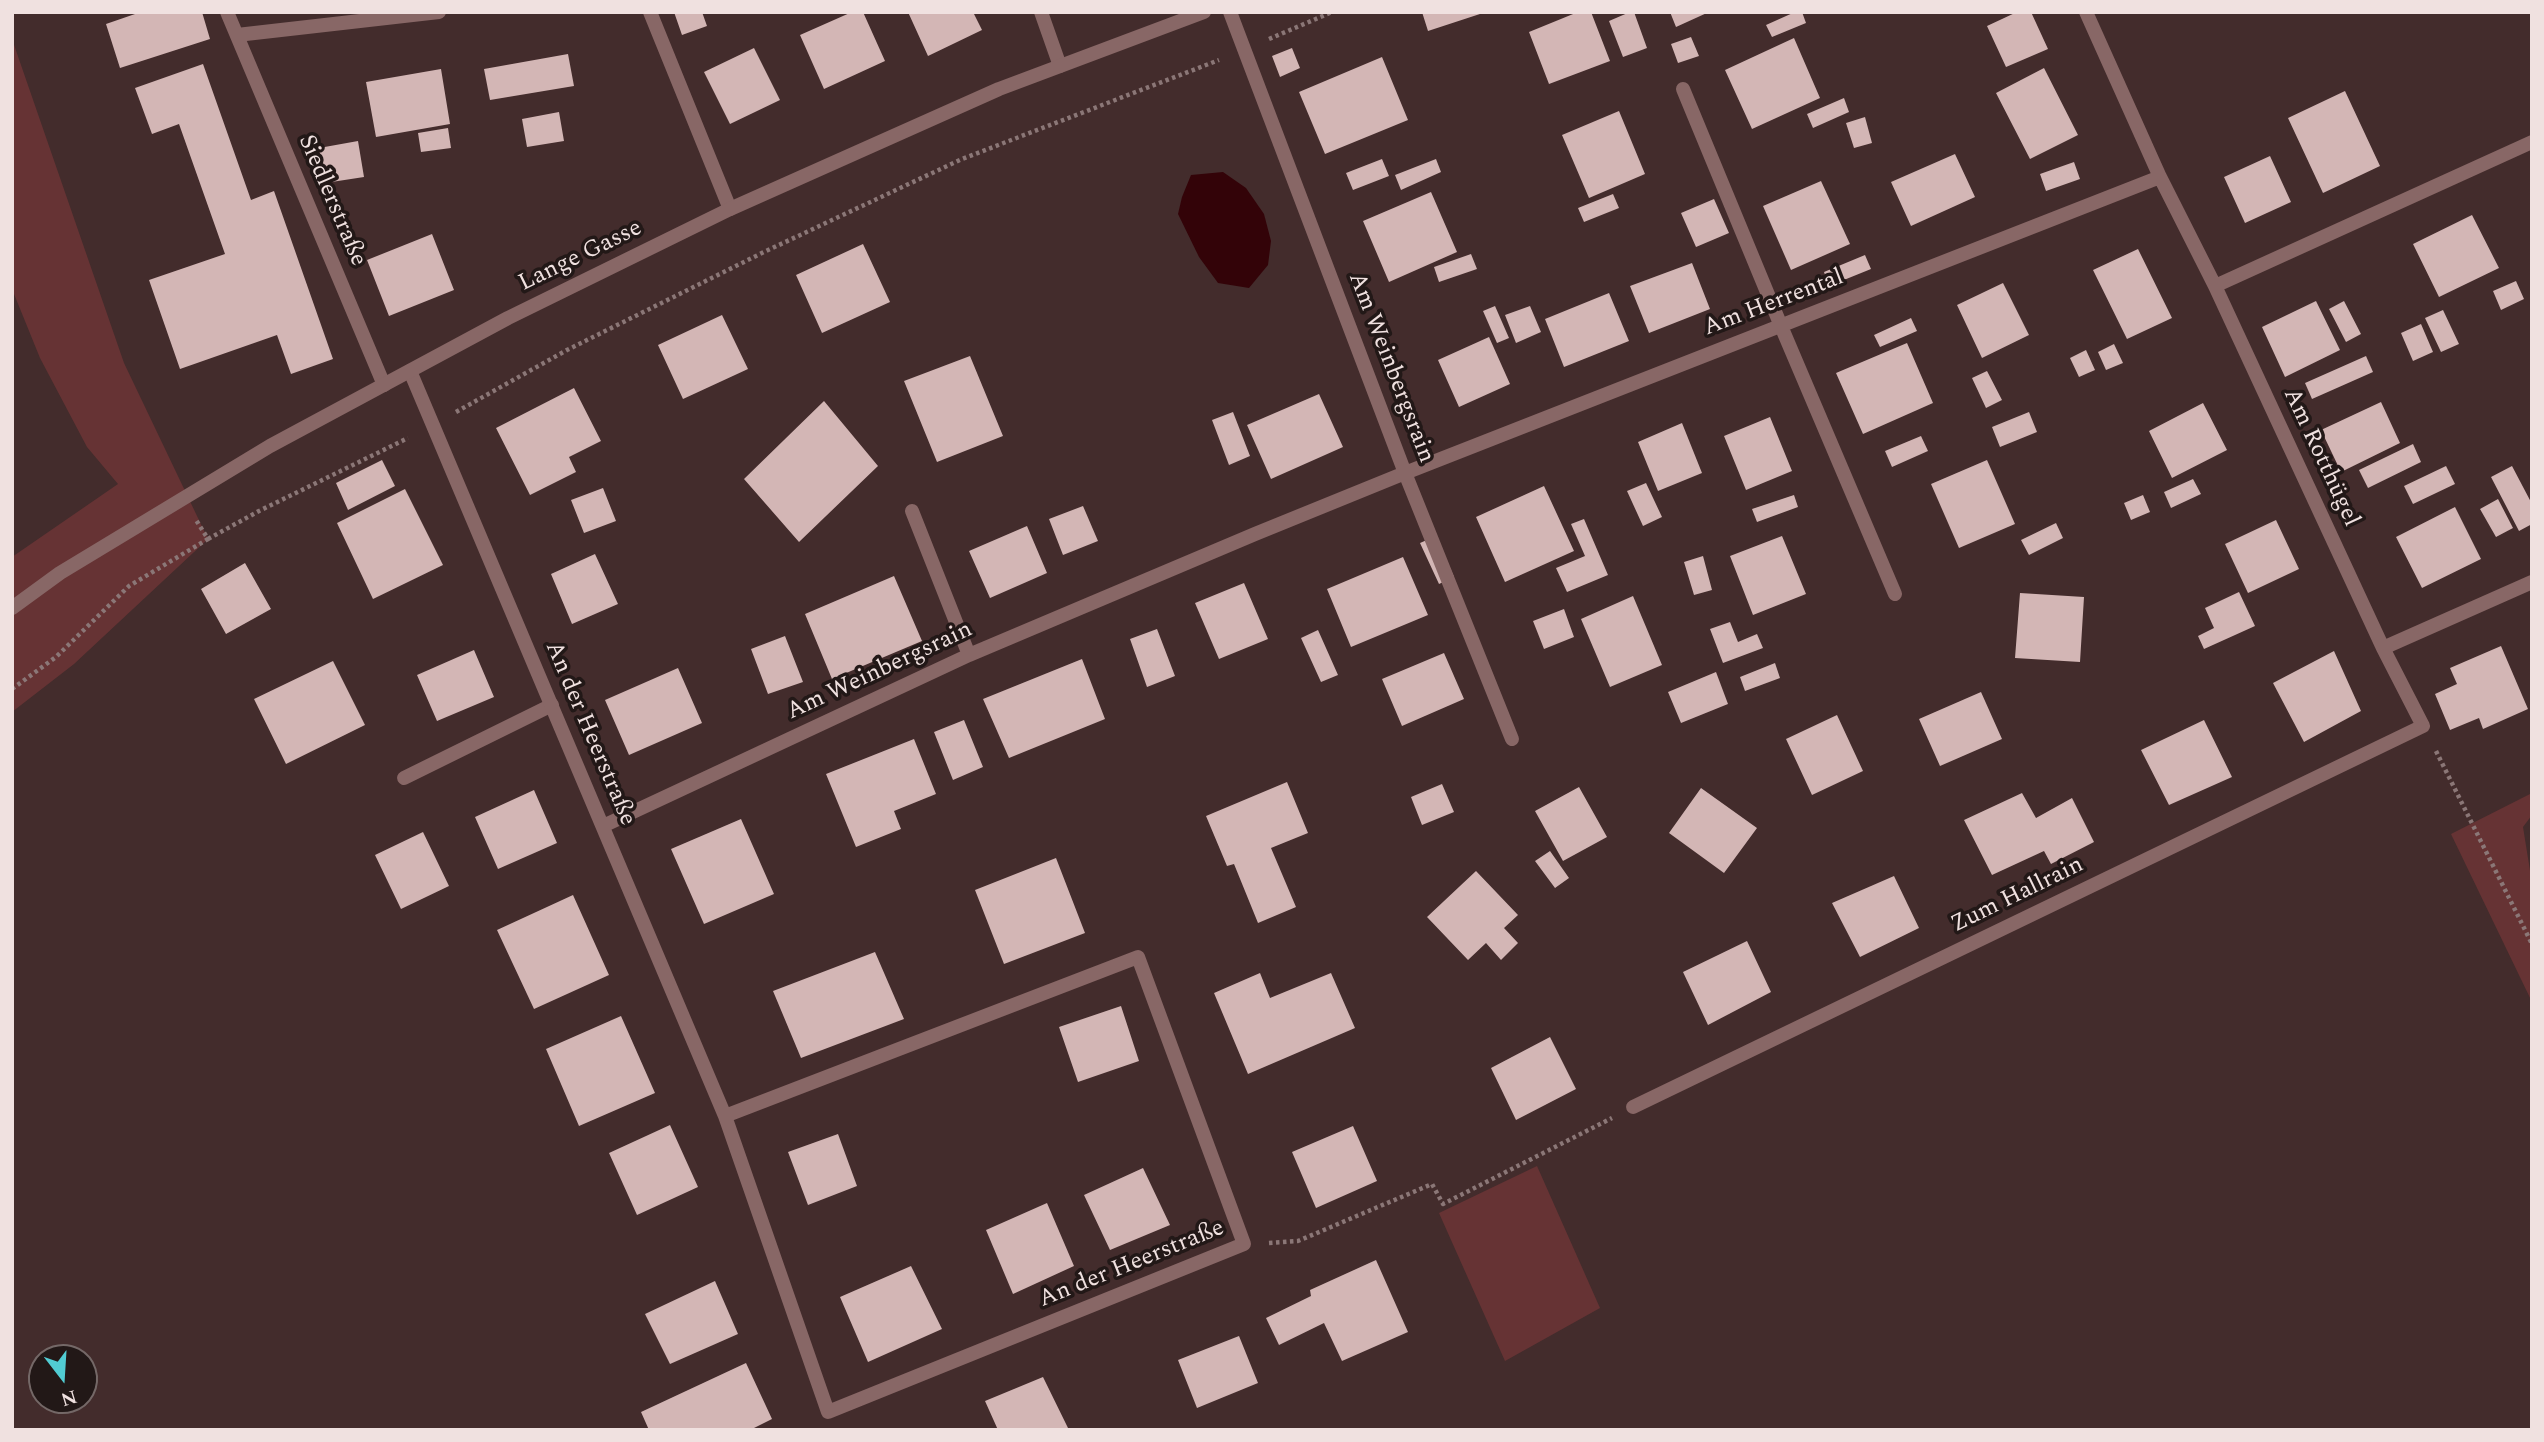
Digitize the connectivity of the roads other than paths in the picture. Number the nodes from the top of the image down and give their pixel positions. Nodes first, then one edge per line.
1 (227, 12) edge
2 (439, 12) edge
3 (650, 12) edge
4 (1041, 12) edge
5 (1204, 12) edge
6 (1230, 12) edge
7 (2086, 12) edge
8 (237, 35) junction
9 (1060, 66) junction
10 (1683, 89) dead end
11 (2532, 142) edge
12 (2160, 177) junction
13 (730, 209) junction
14 (2215, 286) junction
15 (1781, 326) junction
16 (410, 371) junction
17 (384, 385) junction
18 (1405, 473) junction
19 (912, 511) dead end
20 (1255, 534) joint
21 (2532, 582) edge
22 (1895, 594) dead end
23 (12, 608) edge
24 (2383, 648) junction
25 (969, 655) junction
26 (552, 705) junction
27 (2423, 726) joint
28 (1512, 739) dead end
29 (404, 778) dead end
30 (603, 826) junction
31 (1633, 1107) road end
32 (725, 1116) junction

1 - 8 street, Siedlerstraße
2 - 8 street
3 - 13 street
4 - 9 street
5 - 9 street, Lange Gasse
6 - 18 street, Am Weinbergsrain
7 - 12 street, Am Rotthügel
8 - 17 street, Siedlerstraße
9 - 13 street, Lange Gasse
10 - 15 street
11 - 14 street
12 - 14 street, Am Rotthügel
12 - 15 street, Am Herrental
13 - 16 street, Lange Gasse
14 - 24 street, Am Rotthügel
15 - 18 street, Am Herrental
15 - 22 street
16 - 17 street, Lange Gasse
16 - 26 street, An der Heerstraße
17 - 23 street, Lange Gasse
18 - 20 street, Am Herrental
18 - 28 street, Am Weinbergsrain
19 - 25 street
20 - 25 street, Am Weinbergsrain
21 - 24 street
24 - 27 street, Am Rotthügel
25 - 30 street, Am Weinbergsrain
26 - 29 street
26 - 30 street, An der Heerstraße
27 - 31 street, Zum Hallrain
30 - 32 street, An der Heerstraße
32 - 32 street, An der Heerstraße

